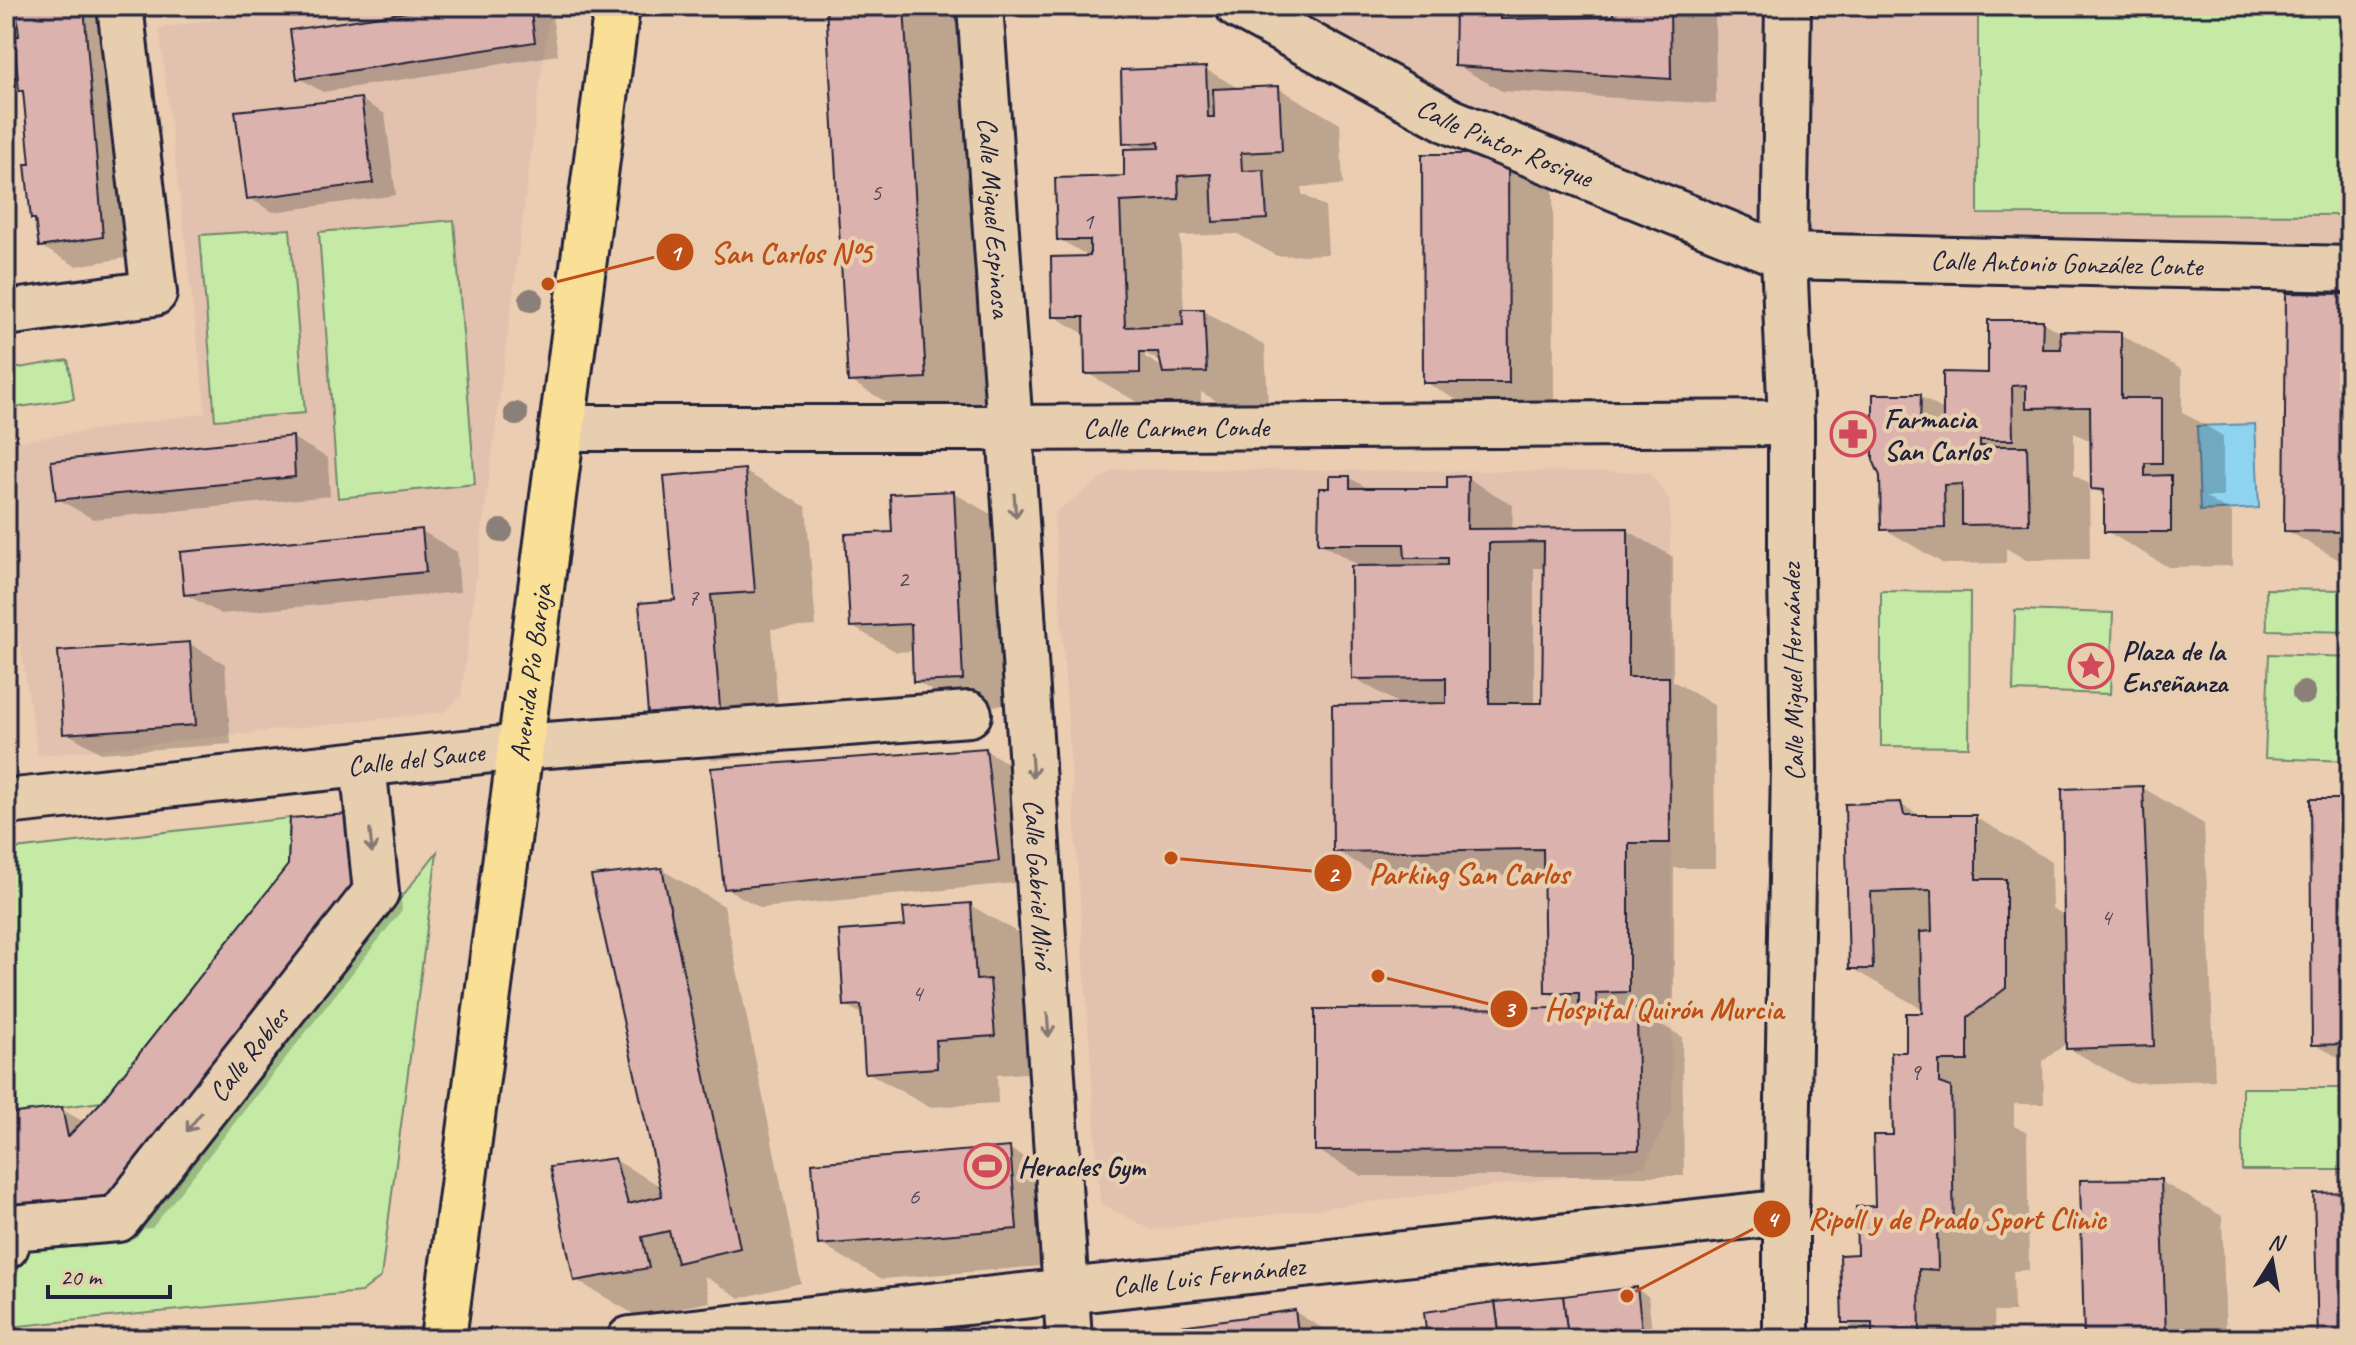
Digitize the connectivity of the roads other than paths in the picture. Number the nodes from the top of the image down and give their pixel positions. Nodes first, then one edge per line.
1 (120, 6) edge
2 (617, 6) edge
3 (980, 6) edge
4 (1238, 6) edge
5 (1788, 6) edge
6 (1784, 256) junction
7 (2350, 269) edge
8 (6, 313) edge
9 (1791, 423) junction
10 (562, 428) junction
11 (1010, 428) junction
12 (969, 714) dead end
13 (520, 747) junction
14 (363, 763) junction
15 (6, 802) edge
16 (1786, 1212) junction
17 (6, 1246) edge
18 (1066, 1291) junction
19 (443, 1339) edge
20 (630, 1339) edge
21 (1069, 1339) edge
22 (1786, 1339) edge

1 - 8 street
2 - 10 main road, Avenida Pío Baroja
3 - 11 street, Calle Miguel Espinosa
4 - 6 street, Calle Pintor Rosique
5 - 6 street, Calle Miguel Hernández
6 - 7 street, Calle Antonio González Conte
6 - 9 street, Calle Miguel Hernández
9 - 11 street, Calle Carmen Conde
9 - 16 street, Calle Miguel Hernández
10 - 11 street, Calle Carmen Conde
10 - 13 main road, Avenida Pío Baroja
11 -> 18 street, Calle Gabriel Miró
12 - 13 street, Calle del Sauce
13 - 14 street, Calle del Sauce
13 - 19 main road, Avenida Pío Baroja
14 - 15 street, Calle del Sauce
14 -> 17 street, Calle Robles
16 - 18 street, Calle Luis Fernández
16 - 22 street, Calle Miguel Hernández
18 - 20 street, Calle Luis Fernández
18 - 21 street, Calle Gabriel Miró

